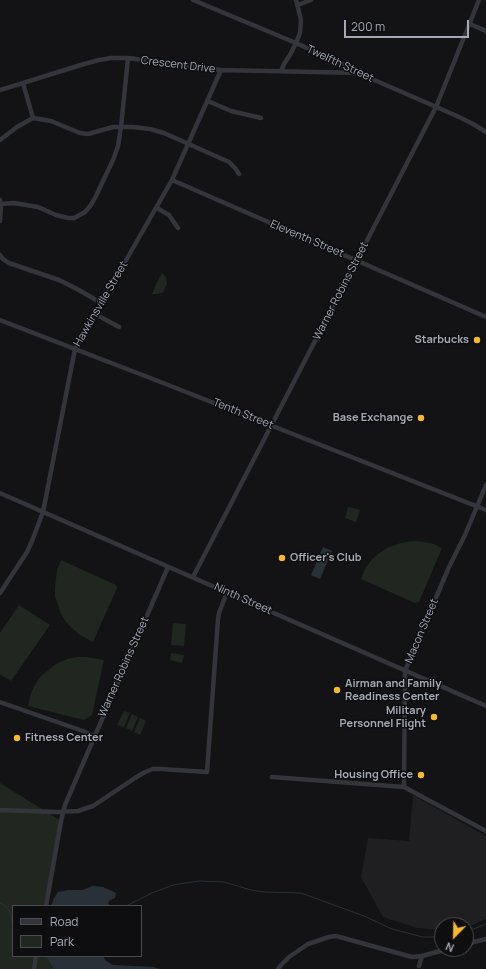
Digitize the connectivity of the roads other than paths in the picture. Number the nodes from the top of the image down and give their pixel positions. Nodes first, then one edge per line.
1 (193, 0) edge
2 (311, 0) edge
3 (479, 0) edge
4 (297, 3) edge
5 (470, 24) junction
6 (486, 31) edge
7 (296, 43) junction
8 (128, 58) junction
9 (221, 70) junction
10 (281, 71) junction
11 (361, 73) junction
12 (23, 83) junction
13 (0, 90) edge
14 (208, 101) junction
15 (436, 107) junction
16 (33, 118) junction
17 (261, 118) dead end
18 (122, 127) junction
19 (486, 132) edge
20 (0, 140) edge
21 (189, 143) junction
22 (239, 174) dead end
23 (172, 180) junction
24 (0, 202) edge
25 (157, 208) junction
26 (0, 221) edge
27 (178, 228) dead end
28 (0, 255) edge
29 (357, 260) junction
30 (101, 304) junction
31 (95, 314) junction
32 (486, 317) edge
33 (0, 320) edge
34 (119, 327) dead end
35 (75, 349) junction
36 (271, 425) junction
37 (486, 485) edge
38 (0, 493) edge
39 (477, 506) junction
40 (486, 510) edge
41 (43, 512) junction
42 (168, 567) junction
43 (192, 577) junction
44 (228, 592) junction
45 (0, 593) edge
46 (406, 671) junction
47 (0, 702) edge
48 (486, 706) edge
49 (94, 736) junction
50 (272, 777) dead end
51 (404, 787) junction
52 (0, 810) edge
53 (63, 812) junction
54 (486, 831) edge
55 (46, 905) edge
56 (486, 939) edge
57 (474, 942) edge
58 (434, 953) edge
59 (422, 956) junction
60 (36, 957) edge
61 (419, 966) dead end
62 (34, 969) edge
63 (278, 969) edge

1 - 7 street, Twelfth Street
2 - 4 street
3 - 5 street, Warner Robins Street
4 - 7 street
5 - 6 street
5 - 15 street, Warner Robins Street
7 - 10 street
7 - 11 street, Twelfth Street
8 - 9 street, Crescent Drive
8 - 12 street, Crescent Drive
8 - 18 street
9 - 10 street, Crescent Drive
9 - 14 street, Hawkinsville Street
10 - 11 street, Crescent Drive
11 - 15 street, Twelfth Street
12 - 13 street, Crescent Drive
12 - 16 street
14 - 17 street
14 - 21 street, Hawkinsville Street
15 - 19 street, Twelfth Street
15 - 29 street, Warner Robins Street
16 - 18 street
16 - 20 street
18 - 21 street
18 - 24 street
21 - 22 street
21 - 23 street, Hawkinsville Street
23 - 25 street, Hawkinsville Street
23 - 29 street, Eleventh Street
24 - 26 street
25 - 27 street
25 - 30 street, Hawkinsville Street
28 - 30 street
29 - 32 street, Eleventh Street
29 - 36 street, Warner Robins Street
30 - 31 street, Hawkinsville Street
31 - 34 street
31 - 35 street, Hawkinsville Street
33 - 35 street, Tenth Street
35 - 36 street, Tenth Street
35 - 41 street, Hawkinsville Street
36 - 39 street, Tenth Street
36 - 43 street, Warner Robins Street
37 - 39 street, Macon Street
38 - 41 street, Ninth Street
39 - 40 street, Tenth Street
39 - 46 street, Macon Street
41 - 42 street, Ninth Street
41 - 45 street, Hawkinsville Street
42 - 43 street, Ninth Street
42 - 49 street, Warner Robins Street
43 - 44 street, Ninth Street
44 - 46 street, Ninth Street
44 - 53 street
46 - 48 street, Ninth Street
46 - 51 street, Macon Street
47 - 49 street
49 - 53 street, Warner Robins Street
50 - 51 street
51 - 54 street
52 - 53 street
53 - 55 street, Warner Robins Street
56 - 57 street
58 - 59 street
59 - 61 street
59 - 63 street
60 - 62 street

